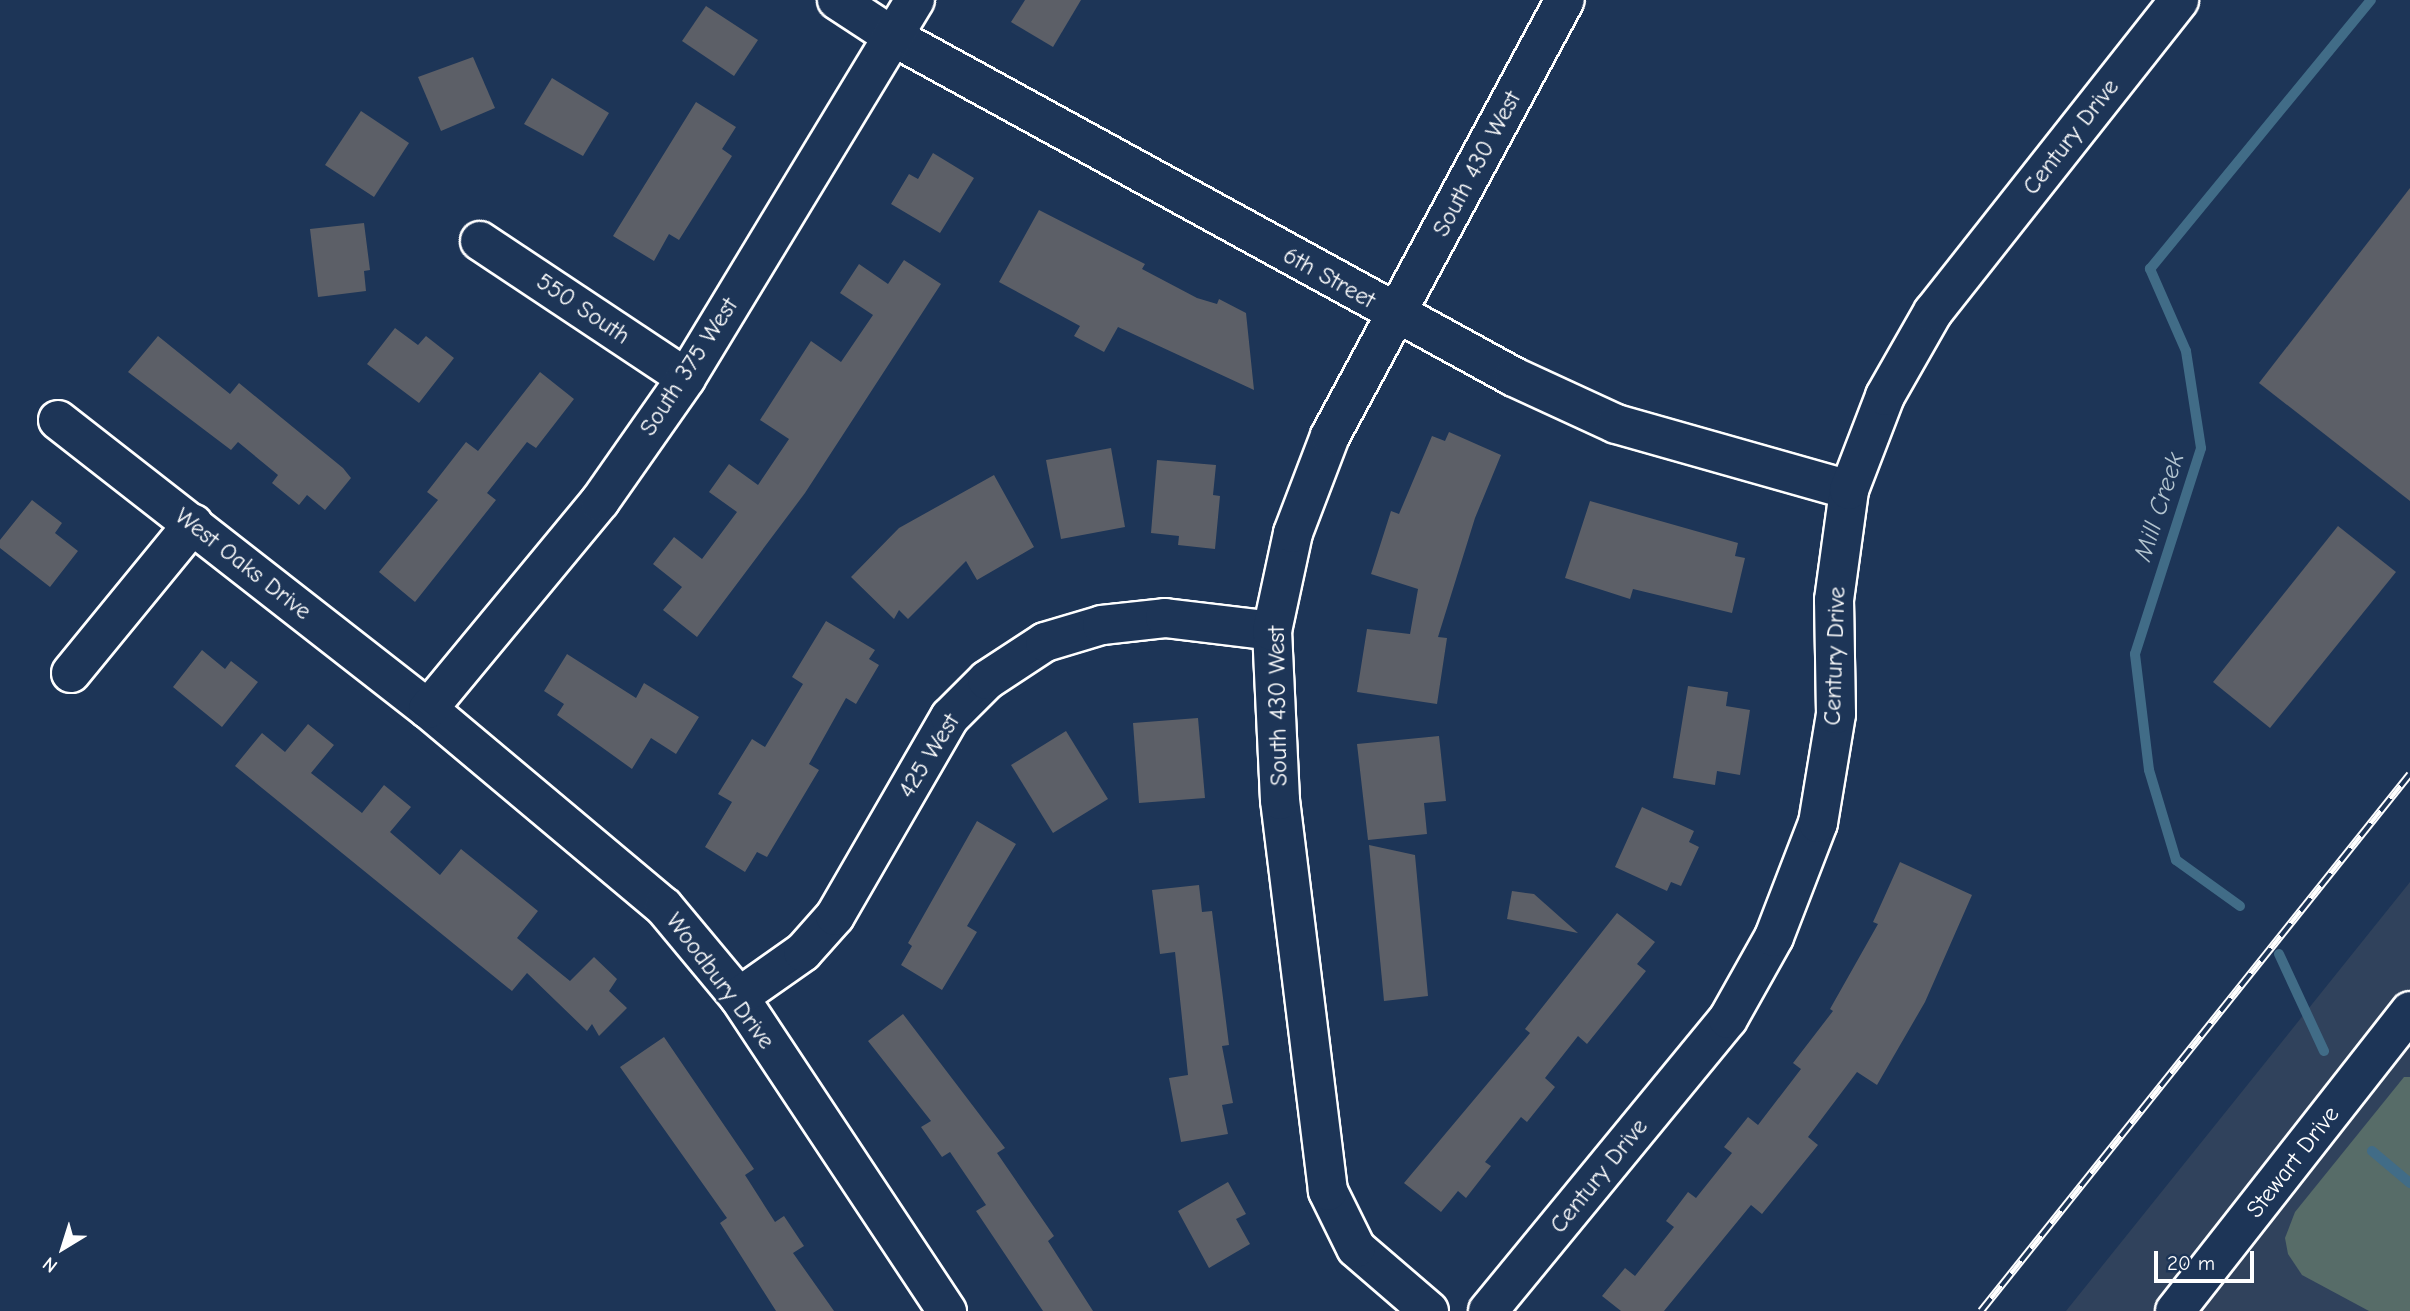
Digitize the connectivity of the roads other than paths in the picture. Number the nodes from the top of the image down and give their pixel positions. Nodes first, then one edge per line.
1 (837, 0) edge
2 (915, 0) edge
3 (1565, 0) edge
4 (2179, 0) edge
5 (892, 36) junction
6 (480, 240) dead end
7 (1395, 315) junction
8 (686, 378) junction
9 (58, 420) dead end
10 (1849, 490) junction
11 (192, 524) junction
12 (1272, 631) junction
13 (71, 673) dead end
14 (428, 709) junction
15 (739, 998) junction
16 (2408, 1018) edge
17 (947, 1311) edge
18 (1429, 1311) edge
19 (1488, 1311) edge
20 (2175, 1311) edge

1 - 5 street, 6th Street
2 - 5 street, South 375 West
3 - 7 street, South 430 West
4 - 10 street, Century Drive
5 - 7 street, 6th Street
5 - 8 street, South 375 West
6 - 8 street, 550 South
7 - 10 street, 6th Street
7 - 12 street, South 430 West
8 - 14 street, South 375 West
9 - 11 street, West Oaks Drive
10 - 19 street, Century Drive
11 - 13 street
11 - 14 street, West Oaks Drive
12 - 15 street, 425 West
12 - 18 street, South 430 West
14 - 15 street, Woodbury Drive
15 - 17 street, Woodbury Drive
16 - 20 street, Stewart Drive

